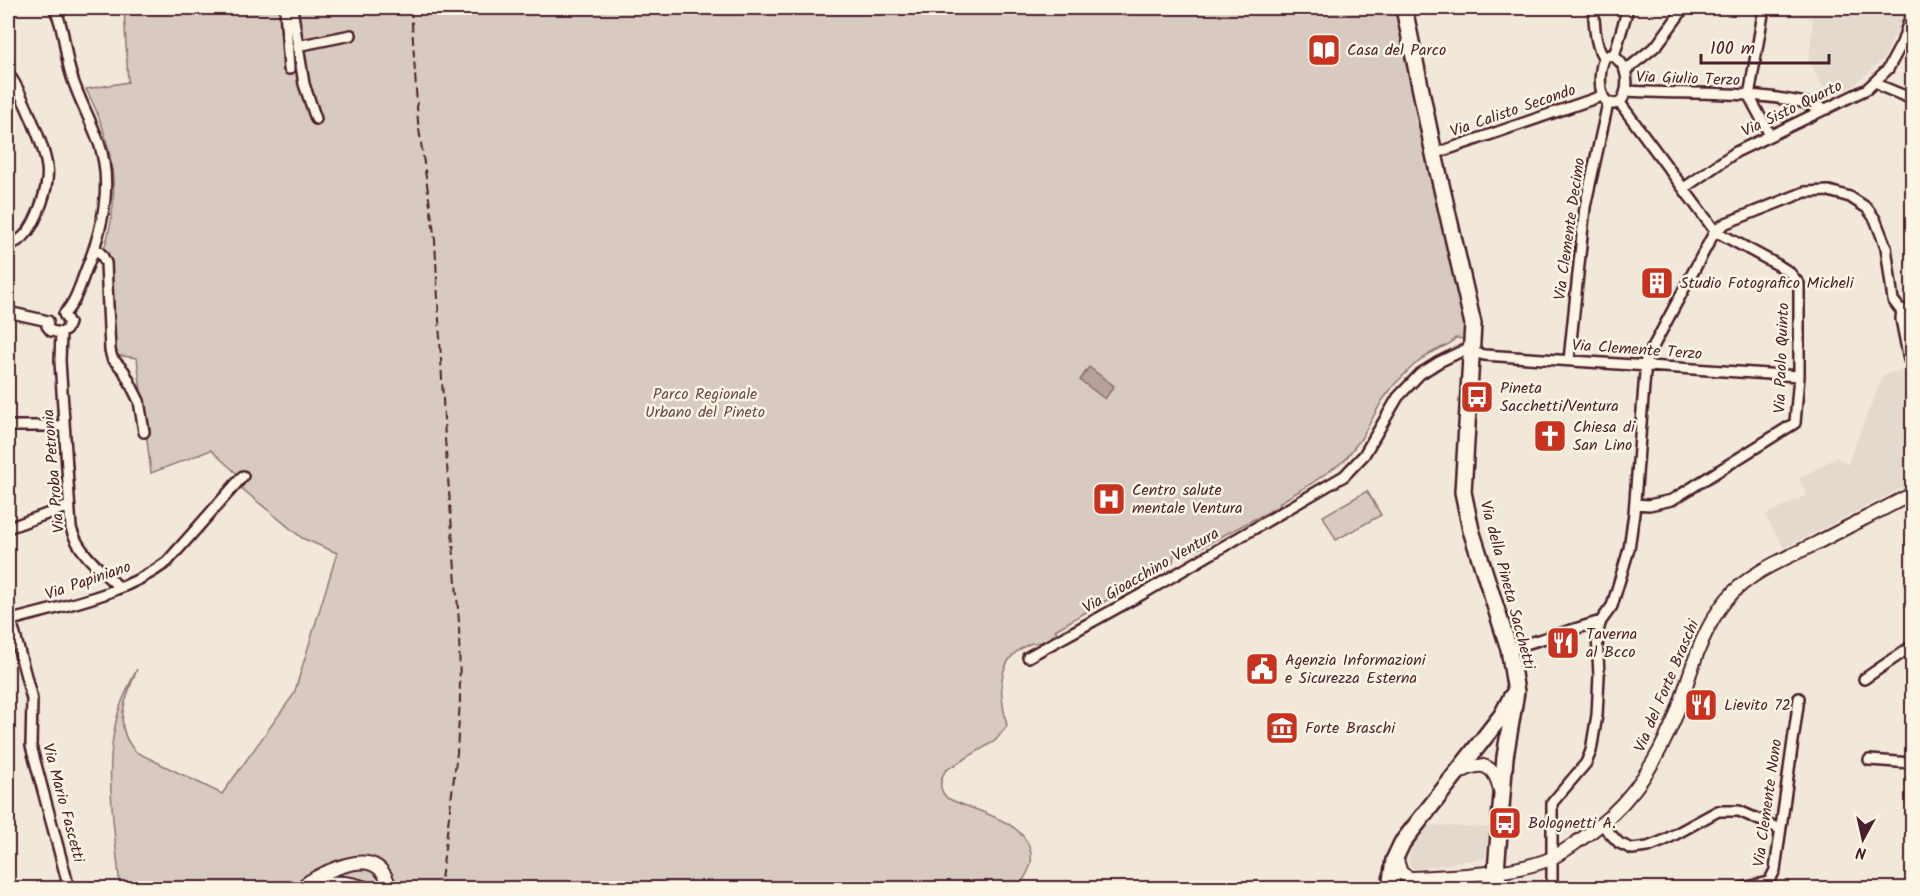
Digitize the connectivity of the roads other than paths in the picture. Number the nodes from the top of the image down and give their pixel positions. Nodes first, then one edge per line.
1 (54, 8) edge
2 (285, 8) edge
3 (292, 8) edge
4 (1404, 8) edge
5 (1593, 8) edge
6 (1628, 8) edge
7 (1684, 8) edge
8 (1764, 8) edge
9 (1912, 11) edge
10 (351, 35) dead end
11 (297, 46) junction
12 (1609, 57) junction
13 (289, 69) dead end
14 (1626, 70) junction
15 (8, 73) edge
16 (1876, 81) junction
17 (1626, 91) junction
18 (1749, 96) junction
19 (1912, 99) edge
20 (1605, 100) junction
21 (1620, 103) junction
22 (1827, 109) junction
23 (316, 119) dead end
24 (1770, 135) junction
25 (1434, 154) junction
26 (1684, 188) junction
27 (1715, 231) junction
28 (8, 245) edge
29 (95, 248) junction
30 (1902, 309) junction
31 (8, 312) edge
32 (1912, 312) edge
33 (64, 314) junction
34 (48, 321) junction
35 (61, 333) junction
36 (1473, 352) junction
37 (1569, 360) junction
38 (1909, 360) dead end
39 (1645, 366) junction
40 (1799, 376) junction
41 (8, 426) edge
42 (64, 426) junction
43 (144, 432) dead end
44 (243, 476) dead end
45 (1912, 495) edge
46 (1635, 504) junction
47 (69, 506) junction
48 (8, 528) edge
49 (120, 588) junction
50 (9, 620) edge
51 (1601, 621) junction
52 (1912, 646) edge
53 (1509, 649) junction
54 (1028, 657) dead end
55 (1863, 679) dead end
56 (1515, 687) junction
57 (1798, 698) dead end
58 (1869, 760) dead end
59 (1912, 763) edge
60 (1457, 774) junction
61 (1502, 800) junction
62 (1602, 825) junction
63 (1780, 829) junction
64 (1395, 856) junction
65 (1552, 858) junction
66 (1496, 871) junction
67 (69, 888) edge
68 (301, 888) edge
69 (309, 888) edge
70 (365, 888) edge
71 (390, 888) edge
72 (1390, 888) edge
73 (1490, 888) edge
74 (1499, 888) edge
75 (1552, 888) edge
76 (1742, 888) edge

1 - 29 street
2 - 13 street
3 - 11 street
4 - 25 main road, Via della Pineta Sacchetti
5 - 12 street
6 - 12 street
7 - 14 street
8 - 18 street
9 - 16 street, Via Sisto Quarto
10 - 11 street
11 - 23 street
12 - 14 street
12 - 20 street, Via Clemente Decimo
14 - 17 street
15 - 28 street
16 - 19 street
16 - 22 street, Via Sisto Quarto
17 - 18 street, Via Giulio Terzo
17 - 21 street
18 - 22 street, Via Giulio Terzo
18 - 24 street
20 - 21 street, Via Calisto Secondo
20 - 25 street, Via Calisto Secondo
20 - 37 street, Via Clemente Decimo
21 - 26 street
22 - 24 street, Via Sisto Quarto
24 - 26 street, Via Sisto Quarto
25 - 36 main road, Via della Pineta Sacchetti
26 - 27 street
27 - 30 street
27 - 39 street
27 - 40 street, Via Paolo Quinto
29 - 33 street
29 - 43 street
30 - 32 street
30 - 38 street
31 - 34 street
33 - 34 street
33 - 35 street
34 - 35 street
35 - 42 street, Via Proba Petronia
36 - 37 street, Via Clemente Terzo
36 - 53 main road, Via della Pineta Sacchetti
36 - 54 street, Via Gioacchino Ventura
37 - 39 street, Via Clemente Terzo
39 - 40 street, Via Clemente Terzo
39 - 46 street
40 - 46 street, Via Paolo Quinto
41 - 42 street
42 - 47 street, Via Proba Petronia
44 - 49 street, Via Papiniano
45 - 62 street, Via del Forte Braschi
46 - 51 street
47 - 48 street
47 - 49 street, Via Proba Petronia
49 - 50 street, Via Papiniano
50 - 67 street, Via Mario Fascetti
51 - 53 street
51 - 65 street
52 - 55 street
53 - 56 main road, Via della Pineta Sacchetti
56 - 60 main road, Via della Pineta Sacchetti
56 - 61 main road
57 - 63 street, Via Clemente Nono
58 - 59 street
60 - 61 street
60 - 64 main road, Via della Pineta Sacchetti
61 - 66 main road
62 - 63 street
62 - 65 street, Via del Forte Braschi
63 - 76 street, Via Clemente Nono
64 - 66 street, Via del Forte Braschi
64 - 72 main road, Via della Pineta Sacchetti
65 - 66 street, Via del Forte Braschi
65 - 75 street
66 - 73 main road
66 - 74 street
68 - 71 street
69 - 70 street

